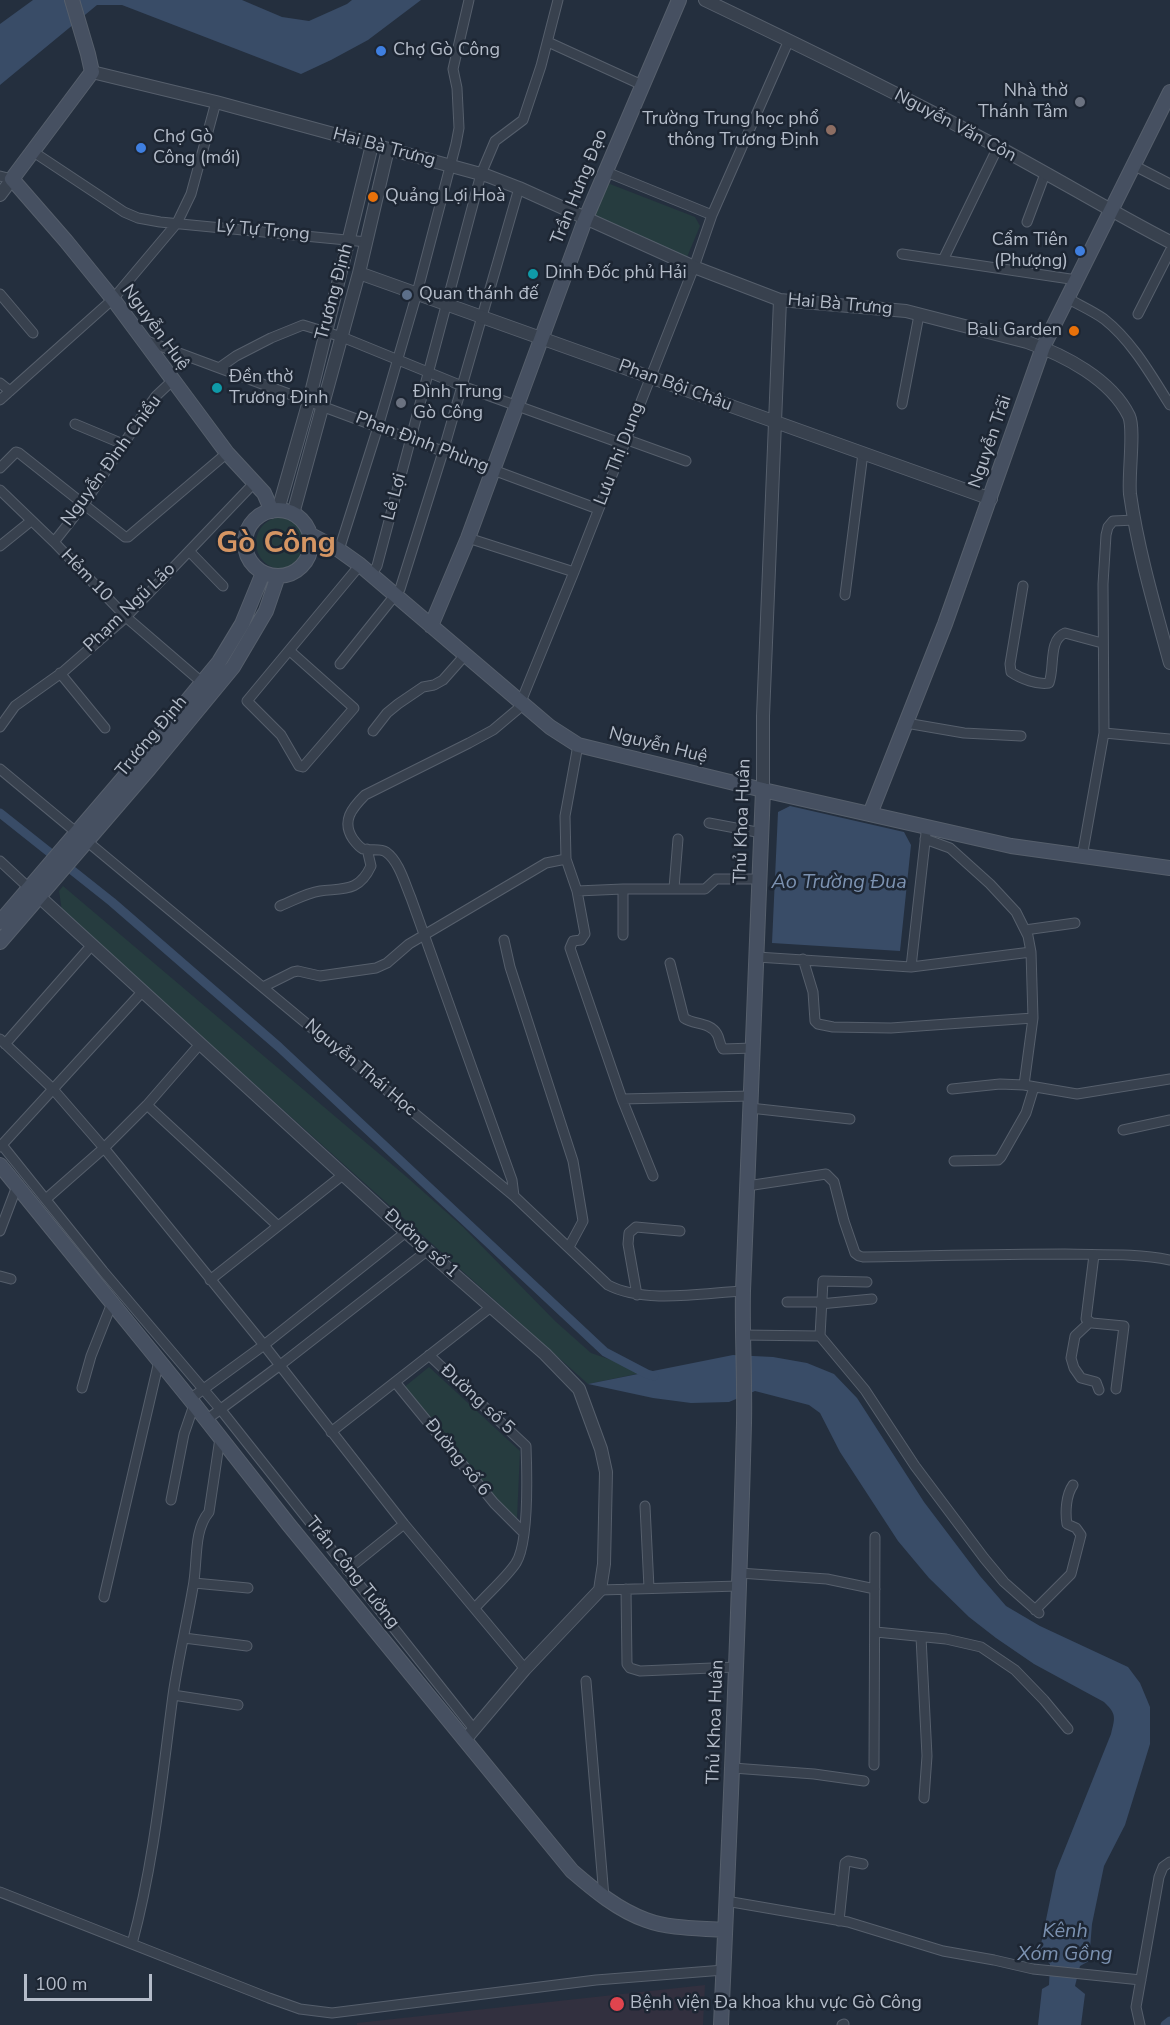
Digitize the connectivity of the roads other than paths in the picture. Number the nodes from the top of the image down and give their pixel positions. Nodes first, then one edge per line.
1 (72, 0) edge
2 (469, 0) edge
3 (558, 0) edge
4 (679, 0) edge
5 (705, 0) edge
6 (789, 40) junction
7 (548, 42) junction
8 (92, 72) junction
9 (642, 85) junction
10 (1170, 92) edge
11 (216, 102) junction
12 (372, 145) junction
13 (998, 147) junction
14 (388, 149) junction
15 (32, 151) junction
16 (450, 165) junction
17 (1133, 165) junction
18 (604, 171) junction
19 (481, 174) junction
20 (1045, 174) junction
21 (6, 177) edge
22 (1170, 184) edge
23 (519, 188) junction
24 (0, 195) edge
25 (1110, 211) junction
26 (712, 214) junction
27 (585, 220) junction
28 (1027, 222) dead end
29 (177, 223) junction
30 (349, 240) junction
31 (367, 242) junction
32 (1170, 242) edge
33 (1170, 251) edge
34 (902, 254) dead end
35 (943, 260) junction
36 (694, 267) junction
37 (359, 273) junction
38 (1077, 279) junction
39 (417, 293) junction
40 (0, 294) edge
41 (1067, 298) junction
42 (112, 299) junction
43 (780, 300) junction
44 (447, 304) junction
45 (1138, 314) dead end
46 (920, 315) junction
47 (482, 317) junction
48 (326, 331) junction
49 (33, 333) dead end
50 (342, 337) junction
51 (542, 338) junction
52 (144, 340) junction
53 (1043, 347) junction
54 (398, 360) junction
55 (219, 368) junction
56 (428, 372) junction
57 (649, 377) junction
58 (172, 381) junction
59 (0, 382) edge
60 (462, 386) junction
61 (10, 391) junction
62 (0, 400) edge
63 (309, 401) junction
64 (902, 404) dead end
65 (1170, 405) edge
66 (323, 406) junction
67 (516, 406) junction
68 (776, 423) junction
69 (75, 424) dead end
70 (378, 427) junction
71 (411, 440) junction
72 (624, 442) junction
73 (123, 444) junction
74 (443, 452) junction
75 (227, 453) junction
76 (863, 453) junction
77 (686, 461) dead end
78 (0, 468) edge
79 (493, 470) junction
80 (255, 482) junction
81 (0, 490) edge
82 (991, 499) junction
83 (84, 504) junction
84 (598, 509) junction
85 (275, 510) junction
86 (293, 514) junction
87 (31, 520) junction
88 (1135, 520) junction
89 (311, 535) junction
90 (468, 538) junction
91 (54, 542) junction
92 (0, 546) edge
93 (339, 550) junction
94 (189, 551) junction
95 (360, 565) junction
96 (574, 572) junction
97 (263, 573) junction
98 (371, 575) junction
99 (278, 576) junction
100 (223, 586) dead end
101 (1023, 586) dead end
102 (396, 595) junction
103 (845, 595) dead end
104 (126, 617) junction
105 (431, 626) junction
106 (1102, 643) junction
107 (290, 651) junction
108 (466, 654) junction
109 (1170, 663) edge
110 (340, 664) dead end
111 (60, 673) junction
112 (202, 683) junction
113 (213, 692) junction
114 (521, 702) junction
115 (906, 723) junction
116 (0, 727) edge
117 (105, 728) dead end
118 (373, 731) dead end
119 (1104, 733) junction
120 (1021, 736) dead end
121 (1170, 739) edge
122 (578, 745) junction
123 (0, 769) edge
124 (763, 790) junction
125 (870, 814) junction
126 (709, 823) dead end
127 (926, 832) junction
128 (762, 833) junction
129 (678, 839) dead end
130 (77, 842) junction
131 (367, 849) junction
132 (1082, 857) junction
133 (566, 859) junction
134 (0, 861) edge
135 (1170, 868) edge
136 (760, 879) junction
137 (40, 887) junction
138 (674, 888) junction
139 (623, 889) junction
140 (577, 891) junction
141 (280, 906) dead end
142 (0, 922) edge
143 (1075, 922) dead end
144 (1025, 930) junction
145 (424, 935) junction
146 (623, 935) dead end
147 (504, 940) dead end
148 (0, 942) edge
149 (92, 946) junction
150 (1031, 952) junction
151 (757, 957) junction
152 (803, 959) junction
153 (670, 963) dead end
154 (911, 967) junction
155 (264, 987) junction
156 (142, 992) junction
157 (1033, 1018) junction
158 (3, 1042) edge
159 (200, 1044) junction
160 (753, 1048) junction
161 (1170, 1079) edge
162 (1029, 1086) junction
163 (52, 1088) junction
164 (952, 1089) dead end
165 (622, 1099) junction
166 (751, 1102) junction
167 (147, 1105) junction
168 (850, 1119) dead end
169 (1170, 1120) edge
170 (1123, 1130) dead end
171 (1, 1146) edge
172 (104, 1148) junction
173 (954, 1161) dead end
174 (0, 1165) edge
175 (344, 1174) junction
176 (653, 1176) dead end
177 (17, 1186) junction
178 (747, 1186) junction
179 (514, 1196) junction
180 (46, 1199) junction
181 (277, 1225) junction
182 (0, 1231) edge
183 (680, 1231) dead end
184 (406, 1232) junction
185 (569, 1247) junction
186 (428, 1250) junction
187 (1094, 1255) junction
188 (1170, 1260) edge
189 (0, 1276) edge
190 (10, 1279) dead end
191 (210, 1280) junction
192 (867, 1282) dead end
193 (743, 1291) junction
194 (637, 1295) junction
195 (872, 1299) dead end
196 (787, 1302) dead end
197 (112, 1303) junction
198 (820, 1303) junction
199 (491, 1306) junction
200 (1090, 1322) junction
201 (820, 1336) junction
202 (742, 1340) junction
203 (264, 1345) junction
204 (429, 1355) junction
205 (159, 1361) junction
206 (279, 1366) junction
207 (395, 1382) junction
208 (82, 1388) dead end
209 (1116, 1389) dead end
210 (204, 1390) junction
211 (1099, 1390) dead end
212 (192, 1402) junction
213 (221, 1410) junction
214 (206, 1420) junction
215 (331, 1432) junction
216 (220, 1438) junction
217 (1073, 1485) dead end
218 (171, 1500) dead end
219 (645, 1506) dead end
220 (404, 1524) junction
221 (523, 1532) junction
222 (875, 1537) dead end
223 (347, 1570) junction
224 (739, 1579) junction
225 (194, 1583) junction
226 (248, 1588) dead end
227 (649, 1588) junction
228 (626, 1589) junction
229 (875, 1589) junction
230 (600, 1590) junction
231 (104, 1597) dead end
232 (475, 1608) junction
233 (876, 1632) junction
234 (921, 1637) junction
235 (184, 1638) junction
236 (248, 1646) dead end
237 (736, 1667) junction
238 (525, 1669) junction
239 (586, 1681) dead end
240 (174, 1695) junction
241 (238, 1705) dead end
242 (473, 1728) junction
243 (1068, 1730) dead end
244 (465, 1740) junction
245 (874, 1765) dead end
246 (733, 1768) junction
247 (864, 1781) dead end
248 (924, 1798) dead end
249 (1170, 1862) edge
250 (863, 1864) dead end
251 (0, 1892) edge
252 (604, 1897) junction
253 (726, 1901) junction
254 (839, 1921) junction
255 (724, 1930) junction
256 (132, 1944) junction
257 (724, 1970) junction
258 (1141, 1980) junction
259 (721, 2025) edge
260 (1140, 2025) edge

1 - 8 main road
2 - 16 street
3 - 7 street, Lê Lợi
4 - 9 main road, Trần Hưng Đạo
5 - 6 street, Nguyễn Văn Côn
6 - 13 street, Nguyễn Văn Côn
6 - 26 street, Lưu Thị Dung
7 - 9 street
7 - 19 street, Lê Lợi
8 - 11 street, Hai Bà Trưng
8 - 15 main road
9 - 18 main road, Trần Hưng Đạo
10 - 17 main road, Nguyễn Trãi
11 - 12 street, Hai Bà Trưng
11 - 29 street
12 - 14 street, Hai Bà Trưng
12 - 30 street, Trương Định
13 - 20 street, Nguyễn Văn Côn
13 - 35 street
14 - 16 street, Hai Bà Trưng
14 - 31 street, Trương Định
15 - 21 main road
15 - 29 street, Lý Tự Trọng
16 - 19 street, Hai Bà Trưng
16 - 39 street
17 - 22 street
17 - 25 main road, Nguyễn Trãi
18 - 26 street
18 - 27 main road, Trần Hưng Đạo
19 - 23 street, Hai Bà Trưng
19 - 44 street, Lê Lợi
20 - 25 street, Nguyễn Văn Côn
20 - 28 street
21 - 24 street
21 - 42 main road, Nguyễn Huệ
23 - 27 street, Hai Bà Trưng
23 - 47 street
25 - 32 street, Nguyễn Văn Côn
25 - 38 main road, Nguyễn Trãi
26 - 36 street, Lưu Thị Dung
27 - 36 street, Hai Bà Trưng
27 - 51 main road, Trần Hưng Đạo
29 - 30 street, Lý Tự Trọng
29 - 42 street
30 - 31 street, Lý Tự Trọng
30 - 48 street, Trương Định
31 - 37 street, Trương Định
33 - 45 street
34 - 35 street
35 - 38 street
36 - 43 street, Hai Bà Trưng
36 - 57 street, Lưu Thị Dung
37 - 39 street, Phan Bội Châu
37 - 50 street, Trương Định
38 - 41 main road, Nguyễn Trãi
39 - 44 street, Phan Bội Châu
39 - 54 street
40 - 49 street
41 - 53 main road, Nguyễn Trãi
41 - 65 street
42 - 52 main road, Nguyễn Huệ
42 - 61 street
43 - 46 street, Hai Bà Trưng
43 - 68 street, Thủ Khoa Huân
44 - 47 street, Phan Bội Châu
44 - 56 street, Lê Lợi
46 - 53 street, Hai Bà Trưng
46 - 64 street
47 - 51 street, Phan Bội Châu
47 - 60 street
48 - 50 street
48 - 55 street
48 - 63 street, Trương Định
50 - 54 street
50 - 66 street, Trương Định
51 - 57 street, Phan Bội Châu
51 - 67 main road, Trần Hưng Đạo
52 - 55 street, Phan Đình Phùng
52 - 58 main road, Nguyễn Huệ
53 - 82 main road, Nguyễn Trãi
53 - 88 street, Hai Bà Trưng
54 - 56 street
54 - 70 street
55 - 63 street, Phan Đình Phùng
56 - 60 street
56 - 71 street, Lê Lợi
57 - 68 street, Phan Bội Châu
57 - 72 street, Lưu Thị Dung
58 - 73 street, Nguyễn Đình Chiểu
58 - 75 main road, Nguyễn Huệ
59 - 61 street
60 - 67 street
60 - 74 street
61 - 62 street
63 - 66 street, Phan Đình Phùng
63 - 85 street, Trương Định
66 - 70 street, Phan Đình Phùng
66 - 86 street, Trương Định
67 - 72 street
67 - 79 main road, Trần Hưng Đạo
68 - 76 street, Phan Bội Châu
68 - 124 street, Thủ Khoa Huân
69 - 73 street
70 - 71 street, Phan Đình Phùng
70 - 93 street
71 - 74 street, Phan Đình Phùng
71 - 98 street, Lê Lợi
72 - 77 street
72 - 84 street, Lưu Thị Dung
73 - 83 street, Nguyễn Đình Chiểu
74 - 79 street, Phan Đình Phùng
74 - 102 street
75 - 80 main road, Nguyễn Huệ
75 - 83 street
76 - 82 street, Phan Bội Châu
76 - 103 street
78 - 83 street
79 - 84 street, Phan Đình Phùng
79 - 90 main road, Trần Hưng Đạo
80 - 85 main road, Nguyễn Huệ
80 - 94 street, Phạm Ngũ Lão
81 - 87 street, Hẻm 10
82 - 115 main road, Nguyễn Trãi
83 - 91 street, Nguyễn Đình Chiểu
84 - 96 street, Lưu Thị Dung
85 - 86 main road
85 - 97 main road
86 - 89 main road
87 - 91 street, Hẻm 10
87 - 92 street
88 - 106 street
88 - 109 street, Hai Bà Trưng
89 - 93 main road, Nguyễn Huệ
89 - 99 main road
90 - 96 street
90 - 105 main road, Trần Hưng Đạo
91 - 104 street, Hẻm 10
93 - 95 main road, Nguyễn Huệ
94 - 100 street
94 - 104 street, Phạm Ngũ Lão
95 - 98 main road, Nguyễn Huệ
95 - 107 street
96 - 114 street, Lưu Thị Dung
97 - 99 main road
97 - 112 main road, Trương Định
98 - 102 main road, Nguyễn Huệ
99 - 113 main road, Trương Định
101 - 106 street
102 - 105 main road, Nguyễn Huệ
102 - 110 street
104 - 111 street, Phạm Ngũ Lão
104 - 112 street, Hẻm 10
105 - 108 main road, Nguyễn Huệ
106 - 119 street
107 - 107 street
108 - 114 main road, Nguyễn Huệ
108 - 118 street
111 - 116 street, Phạm Ngũ Lão
111 - 117 street
112 - 113 street, Hẻm 10
112 - 130 main road, Trương Định
113 - 130 main road, Trương Định
114 - 122 main road, Nguyễn Huệ
114 - 131 street
115 - 120 street
115 - 125 main road, Nguyễn Trãi
119 - 121 street
119 - 132 street
122 - 124 main road, Nguyễn Huệ
122 - 133 street
123 - 130 street, Nguyễn Thái Học
124 - 125 main road, Nguyễn Huệ
124 - 128 main road, Thủ Khoa Huân
125 - 127 main road, Nguyễn Huệ
126 - 128 street
127 - 132 main road, Nguyễn Huệ
127 - 144 street
127 - 154 street
128 - 136 main road, Thủ Khoa Huân
129 - 138 street
130 - 137 main road
130 - 155 street, Nguyễn Thái Học
131 - 141 street
131 - 145 street
132 - 135 main road, Nguyễn Huệ
133 - 140 street
133 - 145 street
134 - 137 street
136 - 138 street
136 - 151 main road, Thủ Khoa Huân
137 - 142 main road
137 - 148 main road
137 - 149 street, Đường số 1
138 - 139 street
139 - 140 street
139 - 146 street
140 - 165 street
143 - 144 street
144 - 150 street
145 - 155 street
145 - 179 street
147 - 185 street
149 - 156 street, Đường số 1
149 - 158 street
150 - 154 street
150 - 157 street
151 - 152 street
151 - 160 main road, Thủ Khoa Huân
152 - 154 street
152 - 157 street
153 - 160 street
155 - 179 street, Nguyễn Thái Học
156 - 159 street, Đường số 1
156 - 163 street
157 - 162 street
158 - 163 street
159 - 167 street
159 - 175 street, Đường số 1
160 - 166 main road, Thủ Khoa Huân
161 - 162 street
162 - 164 street
162 - 173 street
163 - 171 street
163 - 172 street
165 - 166 street
165 - 176 street
166 - 168 street
166 - 178 main road, Thủ Khoa Huân
167 - 172 street
167 - 181 street
169 - 170 street
171 - 180 street, Trần Công Tường
172 - 180 street
172 - 191 street
174 - 177 main road, Trần Công Tường
175 - 181 street
175 - 184 street, Đường số 1
177 - 182 street
177 - 197 main road, Trần Công Tường
178 - 187 street
178 - 193 main road, Thủ Khoa Huân
179 - 185 street, Nguyễn Thái Học
180 - 210 street, Trần Công Tường
181 - 191 street
183 - 194 street
184 - 186 street, Đường số 1
184 - 203 street
185 - 194 street, Nguyễn Thái Học
186 - 199 street, Đường số 1
186 - 206 street
187 - 188 street
187 - 200 street
189 - 190 street
191 - 203 street
192 - 198 street
193 - 194 street, Nguyễn Thái Học
193 - 202 main road, Thủ Khoa Huân
195 - 198 street
196 - 198 street
197 - 205 main road, Trần Công Tường
197 - 208 street
198 - 201 street
199 - 204 street
199 - 230 street, Đường số 1
200 - 209 street
200 - 211 street
201 - 202 street
201 - 217 street
202 - 224 main road, Thủ Khoa Huân
203 - 206 street
203 - 210 street
204 - 207 street
204 - 221 street, Đường số 5
205 - 212 main road, Trần Công Tường
205 - 231 street
206 - 213 street
206 - 215 street
207 - 215 street
207 - 221 street, Đường số 6
210 - 212 street
210 - 213 street, Trần Công Tường
212 - 214 main road, Trần Công Tường
212 - 218 street
213 - 214 street
213 - 223 street, Trần Công Tường
214 - 216 main road, Trần Công Tường
215 - 220 street
216 - 225 street
216 - 244 main road, Trần Công Tường
219 - 227 street
220 - 223 street
220 - 232 street
221 - 232 street, Đường số 5
222 - 229 street
223 - 242 street, Trần Công Tường
224 - 227 street
224 - 229 street
224 - 237 main road, Thủ Khoa Huân
225 - 226 street
225 - 235 street
227 - 228 street
228 - 230 street
228 - 237 street
229 - 233 street
230 - 238 street
232 - 238 street
233 - 234 street
233 - 245 street
234 - 243 street
234 - 248 street
235 - 236 street
235 - 240 street
237 - 246 main road, Thủ Khoa Huân
238 - 242 street
239 - 252 street
240 - 241 street
240 - 256 street
242 - 244 street
244 - 252 main road, Trần Công Tường
246 - 247 street
246 - 253 main road, Thủ Khoa Huân
249 - 258 street
250 - 254 street
251 - 256 street
252 - 255 main road, Trần Công Tường
253 - 254 street
253 - 255 main road, Thủ Khoa Huân
254 - 258 street
255 - 257 main road, Thủ Khoa Huân
256 - 257 street
257 - 259 main road, Thủ Khoa Huân
258 - 260 street

